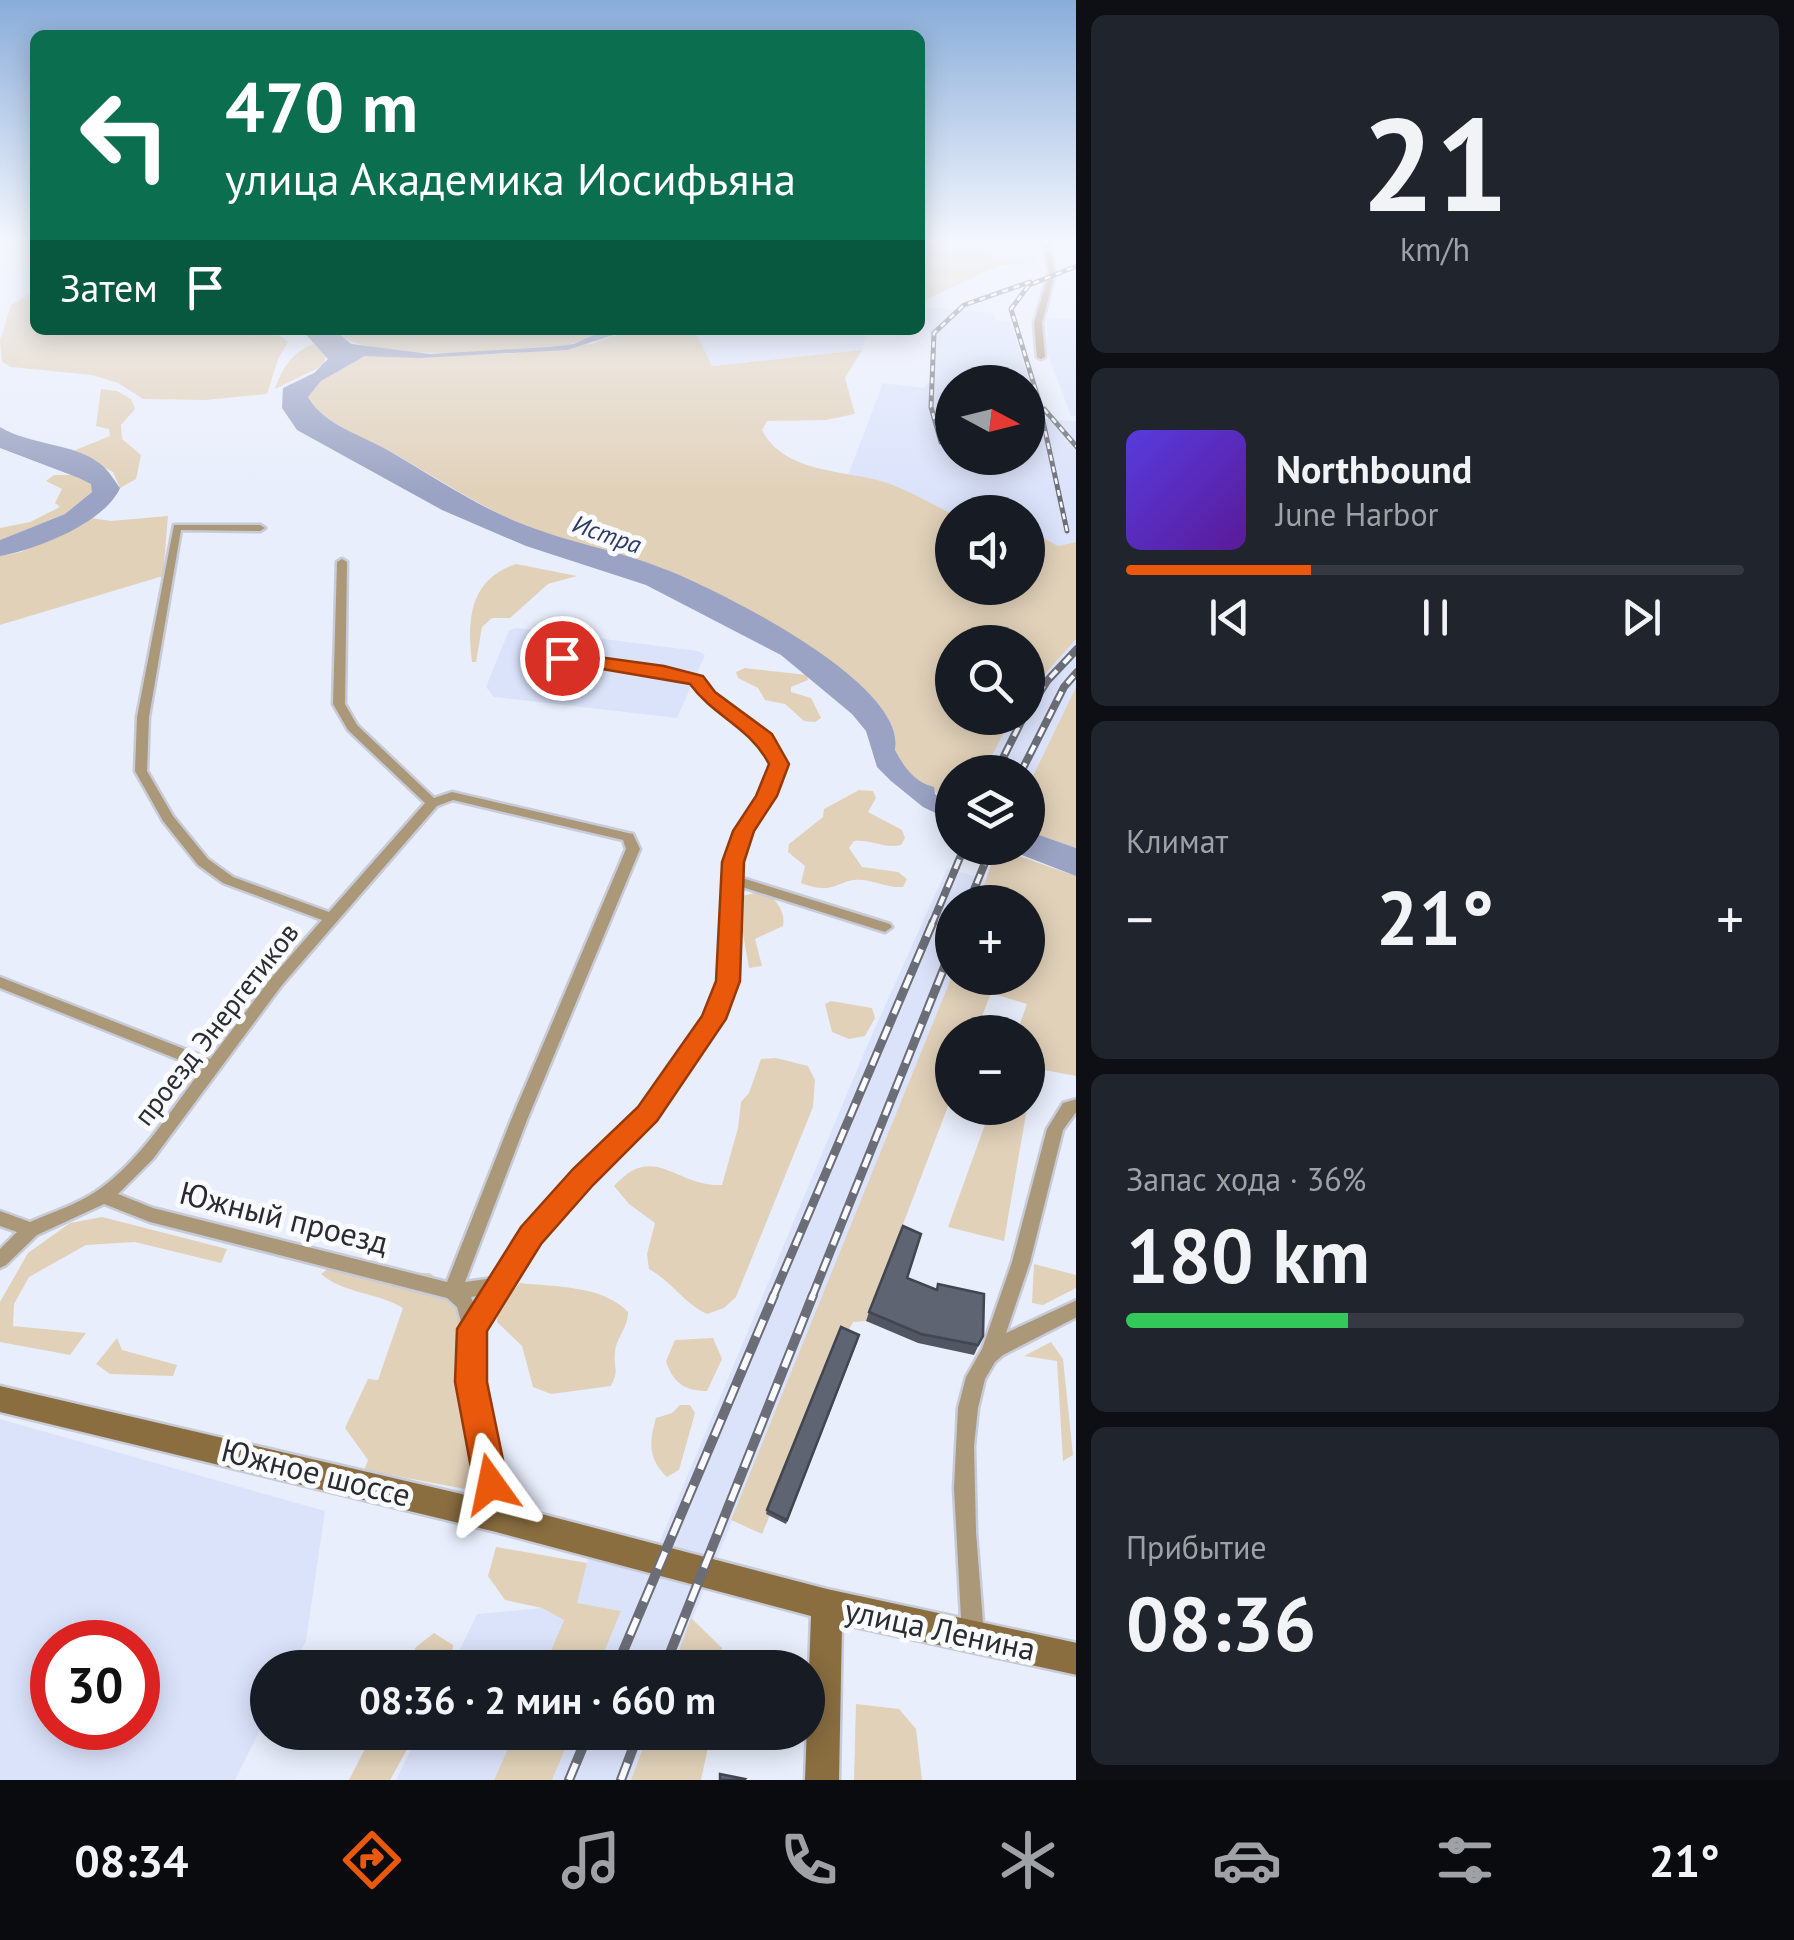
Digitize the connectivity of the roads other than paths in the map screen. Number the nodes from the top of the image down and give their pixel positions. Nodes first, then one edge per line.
1 (1038, 327) edge
2 (1041, 357) dead end
3 (260, 528) dead end
4 (342, 562) dead end
5 (562, 658) dead end
6 (432, 804) junction
7 (732, 879) junction
8 (330, 918) junction
9 (885, 927) dead end
10 (0, 982) edge
11 (213, 1067) junction
12 (1076, 1106) edge
13 (104, 1196) junction
14 (0, 1218) edge
15 (31, 1230) junction
16 (0, 1260) edge
17 (497, 1286) junction
18 (452, 1291) junction
19 (1076, 1308) edge
20 (472, 1329) junction
21 (990, 1354) junction
22 (0, 1399) edge
23 (519, 1523) junction
24 (816, 1602) junction
25 (973, 1636) junction
26 (1076, 1659) edge
27 (822, 1780) edge

1 - 2 street
3 - 8 street
4 - 6 street
5 - 7 street
6 - 8 street, проезд Энергетиков
6 - 18 street, проезд Энергетиков
7 - 9 street
7 - 17 street
8 - 11 street, проезд Энергетиков
10 - 11 street
11 - 13 street, проезд Энергетиков
12 - 21 street
13 - 15 street, проезд Энергетиков
13 - 18 street, Южный проезд
14 - 15 street
15 - 16 street, проезд Энергетиков
17 - 18 street
17 - 20 street
18 - 20 street
19 - 21 street
20 - 23 street
21 - 25 street
22 - 23 main road, Южное шоссе
23 - 24 main road, Южное шоссе
24 - 25 main road, улица Ленина
24 - 27 main road
25 - 26 main road, улица Ленина

